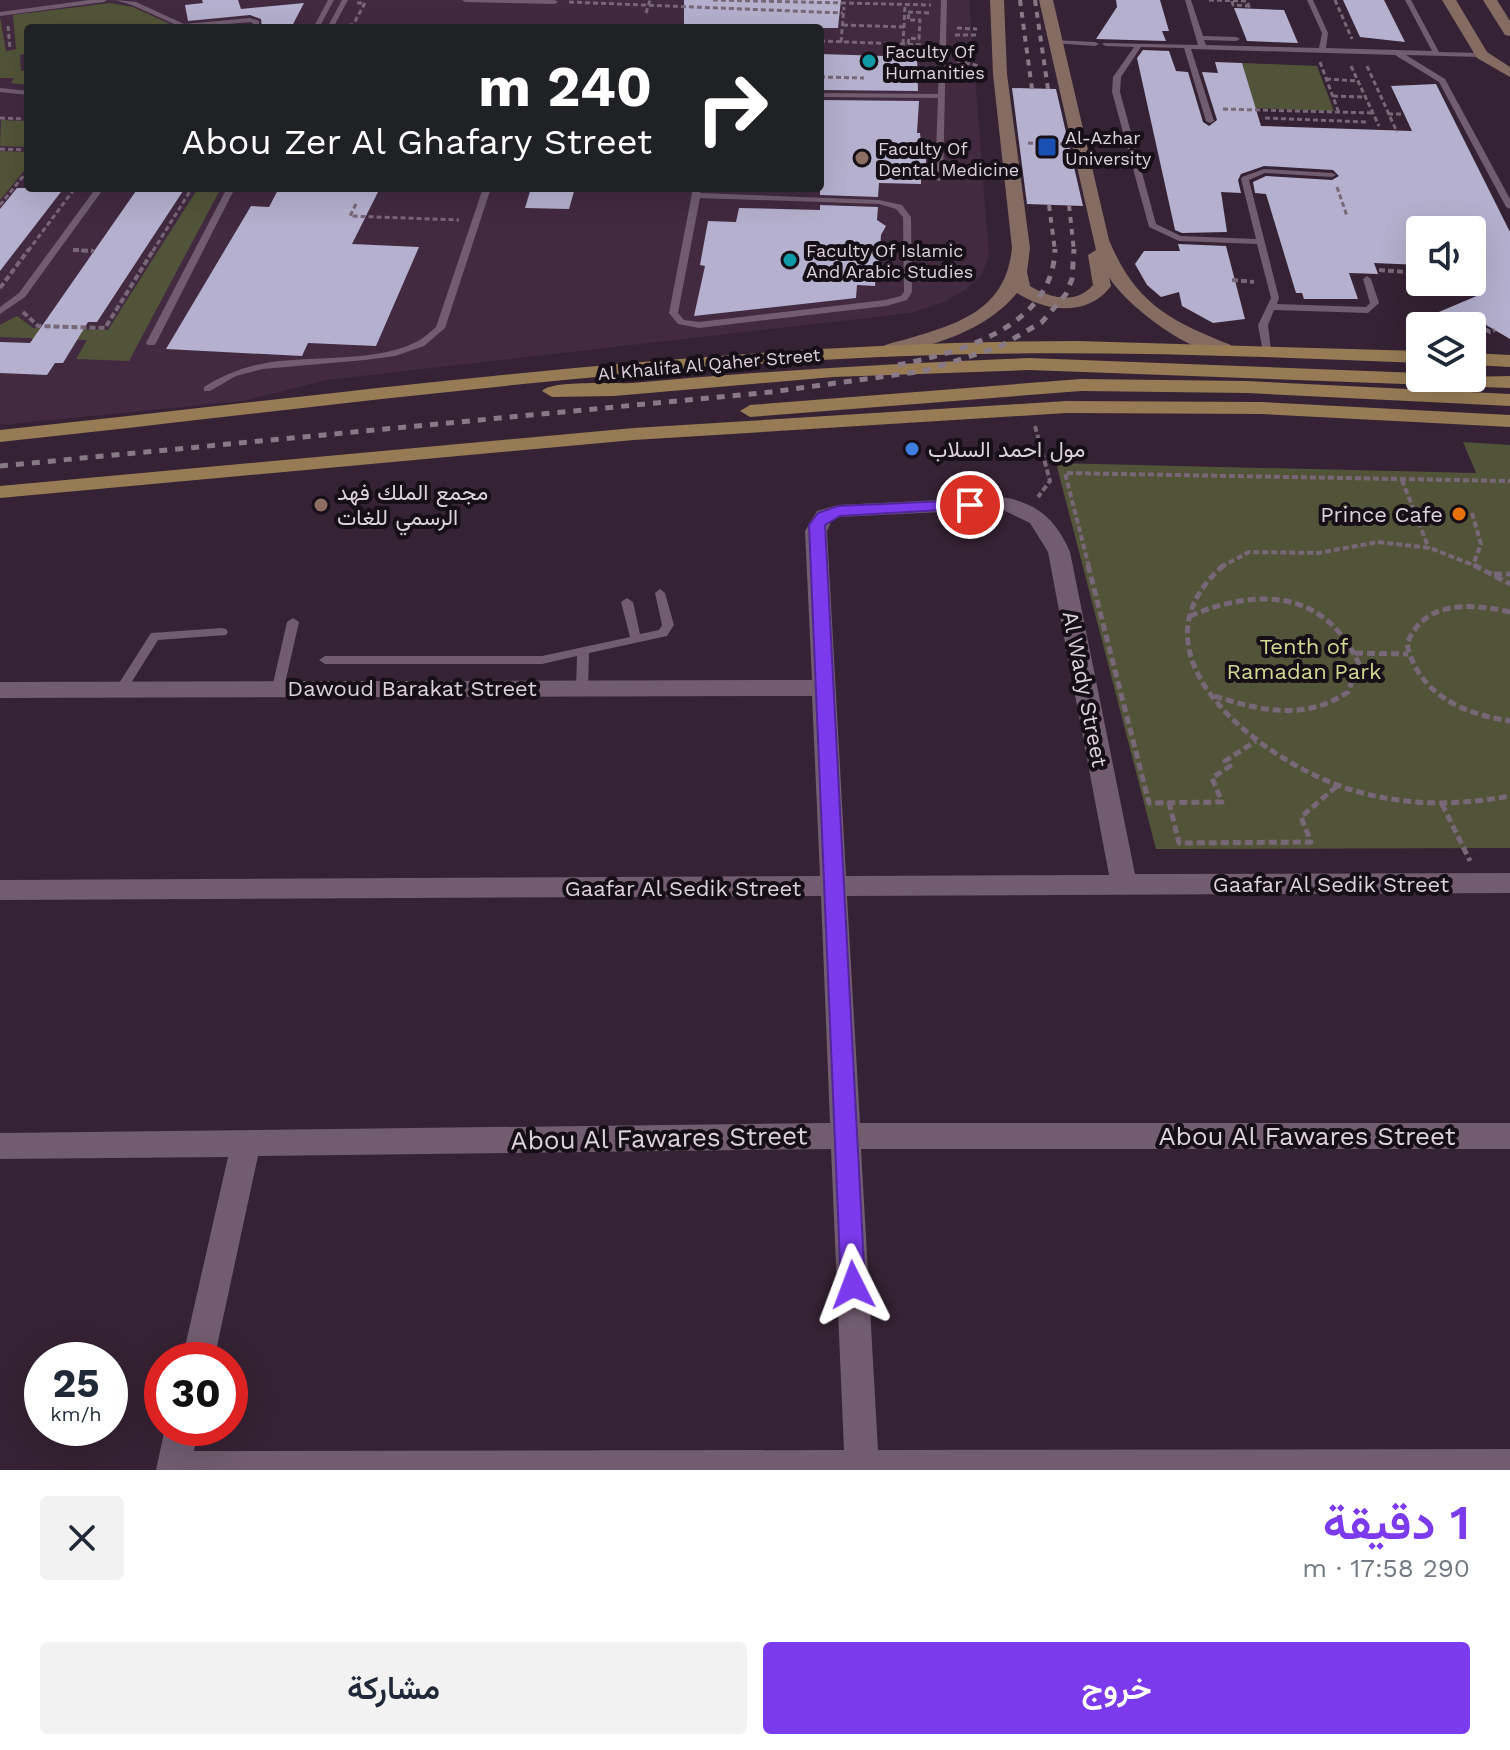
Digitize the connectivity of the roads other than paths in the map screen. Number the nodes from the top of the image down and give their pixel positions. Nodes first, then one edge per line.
1 (104, 0) edge
2 (118, 0) edge
3 (331, 0) edge
4 (345, 0) edge
5 (469, 0) edge
6 (503, 0) edge
7 (997, 0) edge
8 (1046, 0) edge
9 (1188, 0) edge
10 (1310, 0) edge
11 (1408, 0) edge
12 (1449, 0) edge
13 (1490, 0) edge
14 (555, 2) road end
15 (39, 4) edge
16 (944, 6) edge
17 (4, 14) edge
18 (175, 24) edge
19 (226, 24) edge
20 (257, 24) edge
21 (318, 24) edge
22 (332, 24) edge
23 (1510, 32) edge
24 (1200, 38) junction
25 (1236, 39) dead end
26 (1055, 42) junction
27 (1095, 44) dead end
28 (1106, 44) dead end
29 (1139, 45) junction
30 (1187, 47) junction
31 (1203, 48) junction
32 (1498, 49) dead end
33 (1322, 50) junction
34 (1396, 52) junction
35 (1436, 53) junction
36 (1482, 55) junction
37 (1510, 71) edge
38 (0, 90) edge
39 (24, 93) edge
40 (824, 95) edge
41 (940, 96) junction
42 (1210, 121) dead end
43 (1332, 175) road end
44 (939, 179) dead end
45 (97, 192) edge
46 (229, 192) edge
47 (486, 192) edge
48 (697, 192) edge
49 (1510, 207) edge
50 (1101, 240) junction
51 (1261, 242) junction
52 (1019, 273) junction
53 (1367, 279) road end
54 (1274, 307) junction
55 (0, 311) edge
56 (151, 343) dead end
57 (1224, 349) junction
58 (1266, 350) junction
59 (885, 351) junction
60 (1406, 356) edge
61 (1486, 360) edge
62 (1510, 361) edge
63 (499, 384) junction
64 (207, 389) dead end
65 (1506, 391) edge
66 (1510, 421) edge
67 (634, 434) junction
68 (0, 436) edge
69 (0, 492) edge
70 (660, 593) dead end
71 (627, 602) dead end
72 (293, 622) dead end
73 (222, 632) dead end
74 (636, 640) junction
75 (583, 652) junction
76 (325, 660) dead end
77 (122, 688) junction
78 (278, 688) junction
79 (582, 688) junction
80 (823, 688) junction
81 (0, 690) edge
82 (1510, 883) edge
83 (1124, 885) junction
84 (833, 887) junction
85 (0, 890) edge
86 (845, 1136) junction
87 (1510, 1136) edge
88 (246, 1143) junction
89 (0, 1146) edge
90 (202, 1342) edge
91 (178, 1446) edge
92 (1510, 1466) edge
93 (862, 1467) edge
94 (173, 1469) edge

1 - 15 lane
2 - 18 lane
3 - 21 lane
4 - 22 lane
5 - 6 lane
6 - 14 lane
7 - 52 main road
8 - 26 main road
9 - 24 lane
10 - 33 lane
11 - 35 lane
12 - 36 main road
13 - 23 main road
15 - 17 lane
16 - 41 lane
19 - 20 lane
24 - 25 lane
24 - 31 lane
26 - 27 lane
26 - 50 main road
28 - 29 lane
29 - 30 lane
29 - 51 lane
30 - 31 lane
30 - 42 lane
31 - 33 lane
32 - 37 main road
33 - 34 lane
34 - 35 lane
34 - 49 lane
35 - 36 lane
36 - 37 main road
38 - 39 lane
40 - 41 lane
41 - 44 lane
43 - 51 lane
45 - 55 lane
46 - 56 lane
47 - 64 lane
48 - 48 lane
50 - 52 main road
50 - 57 main road
51 - 54 lane
52 - 59 main road
53 - 54 lane
54 - 58 lane
57 - 58 main road, Al Khalifa Al Qaher Street
57 - 59 main road, Al Khalifa Al Qaher Street
58 - 60 main road, Al Khalifa Al Qaher Street
59 - 63 main road, Al Khalifa Al Qaher Street
61 - 62 main road
63 - 65 main road
63 - 68 main road, Al Khalifa Al Qaher Street
65 - 67 main road
66 - 67 main road
67 - 69 main road
70 - 74 lane
71 - 74 lane
72 - 78 lane
73 - 77 lane
74 - 75 lane
75 - 76 lane
75 - 79 lane
77 - 78 street, Dawoud Barakat Street
77 - 81 street, Dawoud Barakat Street
78 - 79 street, Dawoud Barakat Street
79 - 80 street, Dawoud Barakat Street
80 - 83 street, Al Wady Street
80 - 84 street
82 - 83 street, Gaafar Al Sedik Street
83 - 84 street, Gaafar Al Sedik Street
84 - 85 street, Gaafar Al Sedik Street
84 - 86 street
86 - 87 street, Abou Al Fawares Street
86 - 88 street, Abou Al Fawares Street
86 - 93 street
88 - 89 street, Abou Al Fawares Street
88 - 90 street
91 - 94 street
92 - 93 street
93 - 94 street

